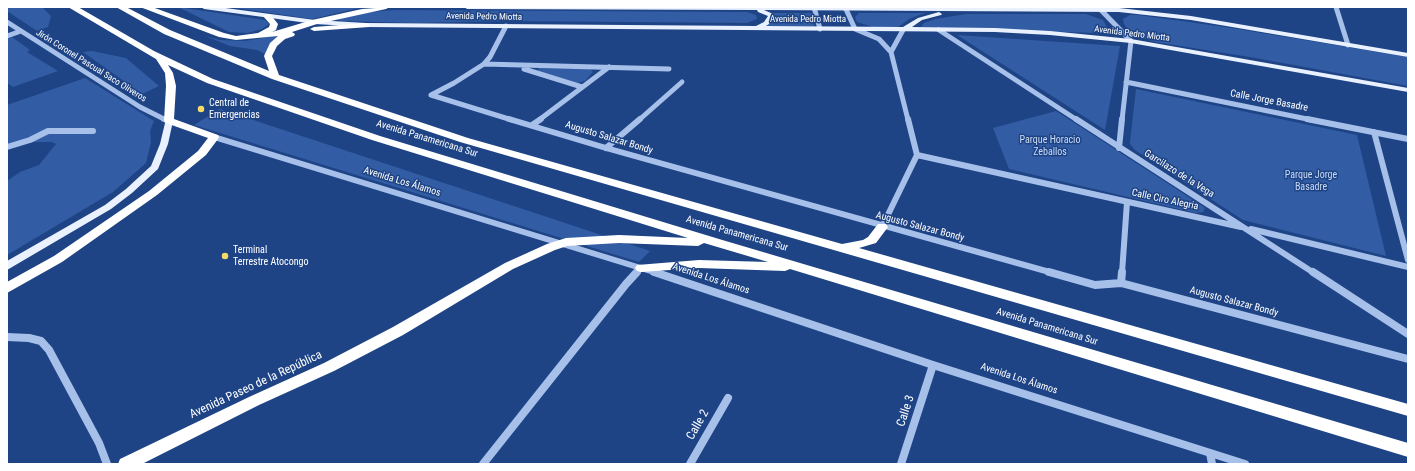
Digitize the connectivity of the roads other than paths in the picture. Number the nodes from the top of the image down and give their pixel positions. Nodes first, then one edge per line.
1 (72, 7) edge
2 (120, 7) edge
3 (144, 7) edge
4 (204, 7) edge
5 (386, 7) edge
6 (467, 7) edge
7 (1336, 7) edge
8 (815, 8) edge
9 (846, 8) edge
10 (1099, 8) edge
11 (1119, 9) edge
12 (757, 10) junction
13 (957, 10) junction
14 (267, 16) junction
15 (7, 22) edge
16 (315, 22) junction
17 (366, 25) junction
18 (506, 26) junction
19 (751, 29) junction
20 (820, 29) junction
21 (855, 29) junction
22 (904, 30) junction
23 (939, 30) junction
24 (22, 31) junction
25 (7, 36) edge
26 (253, 37) junction
27 (1130, 41) junction
28 (1348, 45) junction
29 (891, 52) junction
30 (1408, 55) edge
31 (160, 58) junction
32 (484, 64) junction
33 (516, 66) junction
34 (608, 67) junction
35 (669, 69) dead end
36 (276, 77) junction
37 (682, 82) dead end
38 (1126, 82) junction
39 (582, 87) junction
40 (1408, 90) edge
41 (169, 120) junction
42 (532, 125) junction
43 (93, 131) dead end
44 (1374, 132) junction
45 (214, 137) junction
46 (1408, 139) edge
47 (7, 147) edge
48 (606, 148) junction
49 (1119, 148) junction
50 (918, 155) junction
51 (1127, 202) junction
52 (882, 227) junction
53 (1246, 228) junction
54 (715, 242) junction
55 (559, 244) junction
56 (839, 247) junction
57 (1408, 260) edge
58 (7, 266) edge
59 (1408, 267) edge
60 (641, 268) junction
61 (802, 268) junction
62 (1121, 283) junction
63 (7, 288) edge
64 (1408, 334) edge
65 (10, 337) edge
66 (1408, 359) edge
67 (933, 365) junction
68 (728, 398) dead end
69 (1408, 410) edge
70 (1408, 450) edge
71 (1210, 453) junction
72 (107, 464) edge
73 (126, 464) edge
74 (483, 464) edge
75 (690, 464) edge
76 (901, 464) edge
77 (1212, 464) edge
78 (1245, 464) edge

1 - 31 highway, Avenida Panamericana Sur
2 - 36 highway, Avenida Panamericana Sur
3 - 26 highway
4 - 14 main road, Avenida Pedro Miotta
5 - 16 highway
6 - 12 main road, Avenida Pedro Miotta
7 - 28 street
8 - 9 main road, Avenida Pedro Miotta
8 - 12 main road, Avenida Pedro Miotta
8 - 20 street
9 - 13 main road, Avenida Pedro Miotta
9 - 21 street
10 - 11 main road, Avenida Pedro Miotta
10 - 13 main road, Avenida Pedro Miotta
10 - 27 street
11 - 28 main road, Avenida Pedro Miotta
12 - 19 main road
13 - 22 main road
14 - 16 main road, Avenida Pedro Miotta
14 - 26 highway
15 - 24 street, Jirón Coronel Pascual Saco Oliveros
16 - 17 main road, Avenida Pedro Miotta
16 - 26 highway
17 - 18 main road, Avenida Pedro Miotta
17 - 36 highway
18 - 19 main road, Avenida Pedro Miotta
18 - 32 street
19 - 20 main road, Avenida Pedro Miotta
20 - 21 main road, Avenida Pedro Miotta
21 - 22 main road, Avenida Pedro Miotta
21 - 29 street
22 - 23 main road, Avenida Pedro Miotta
22 - 29 street
23 - 27 main road, Avenida Pedro Miotta
23 - 49 street, Garcilazo de la Vega
24 - 25 street
24 - 41 street, Jirón Coronel Pascual Saco Oliveros
27 - 38 street
27 - 40 main road, Avenida Pedro Miotta
28 - 30 main road, Avenida Pedro Miotta
29 - 50 street
31 - 41 highway
31 - 54 highway, Avenida Panamericana Sur
32 - 33 street
32 - 42 street, Augusto Salazar Bondy
33 - 34 street
33 - 39 street
34 - 35 street
34 - 39 street
36 - 56 highway, Avenida Panamericana Sur
37 - 48 street
38 - 44 street, Calle Jorge Basadre
38 - 49 street
39 - 42 street
41 - 45 highway, Avenida Los Álamos
41 - 58 main road
42 - 48 street, Augusto Salazar Bondy
43 - 47 street
44 - 46 street, Calle Jorge Basadre
44 - 57 street
45 - 55 street, Avenida Los Álamos
45 - 63 highway
48 - 52 street, Augusto Salazar Bondy
49 - 53 street, Garcilazo de la Vega
50 - 51 street, Calle Ciro Alegria
50 - 52 street
51 - 53 street, Calle Ciro Alegria
51 - 62 street
52 - 56 highway
52 - 62 street, Augusto Salazar Bondy
53 - 59 street, Calle Ciro Alegria
53 - 64 street, Garcilazo de la Vega
54 - 55 highway, Avenida Paseo de la República
54 - 61 highway, Avenida Panamericana Sur
55 - 60 street, Avenida Los Álamos
55 - 73 highway, Avenida Paseo de la República
56 - 69 highway, Avenida Panamericana Sur
60 - 61 highway
60 - 67 street, Avenida Los Álamos
60 - 74 street
61 - 70 highway, Avenida Panamericana Sur
62 - 66 street, Augusto Salazar Bondy
65 - 72 street
67 - 71 street, Avenida Los Álamos
67 - 76 street, Calle 3
68 - 75 street, Calle 2
71 - 77 street
71 - 78 street, Avenida Los Álamos

